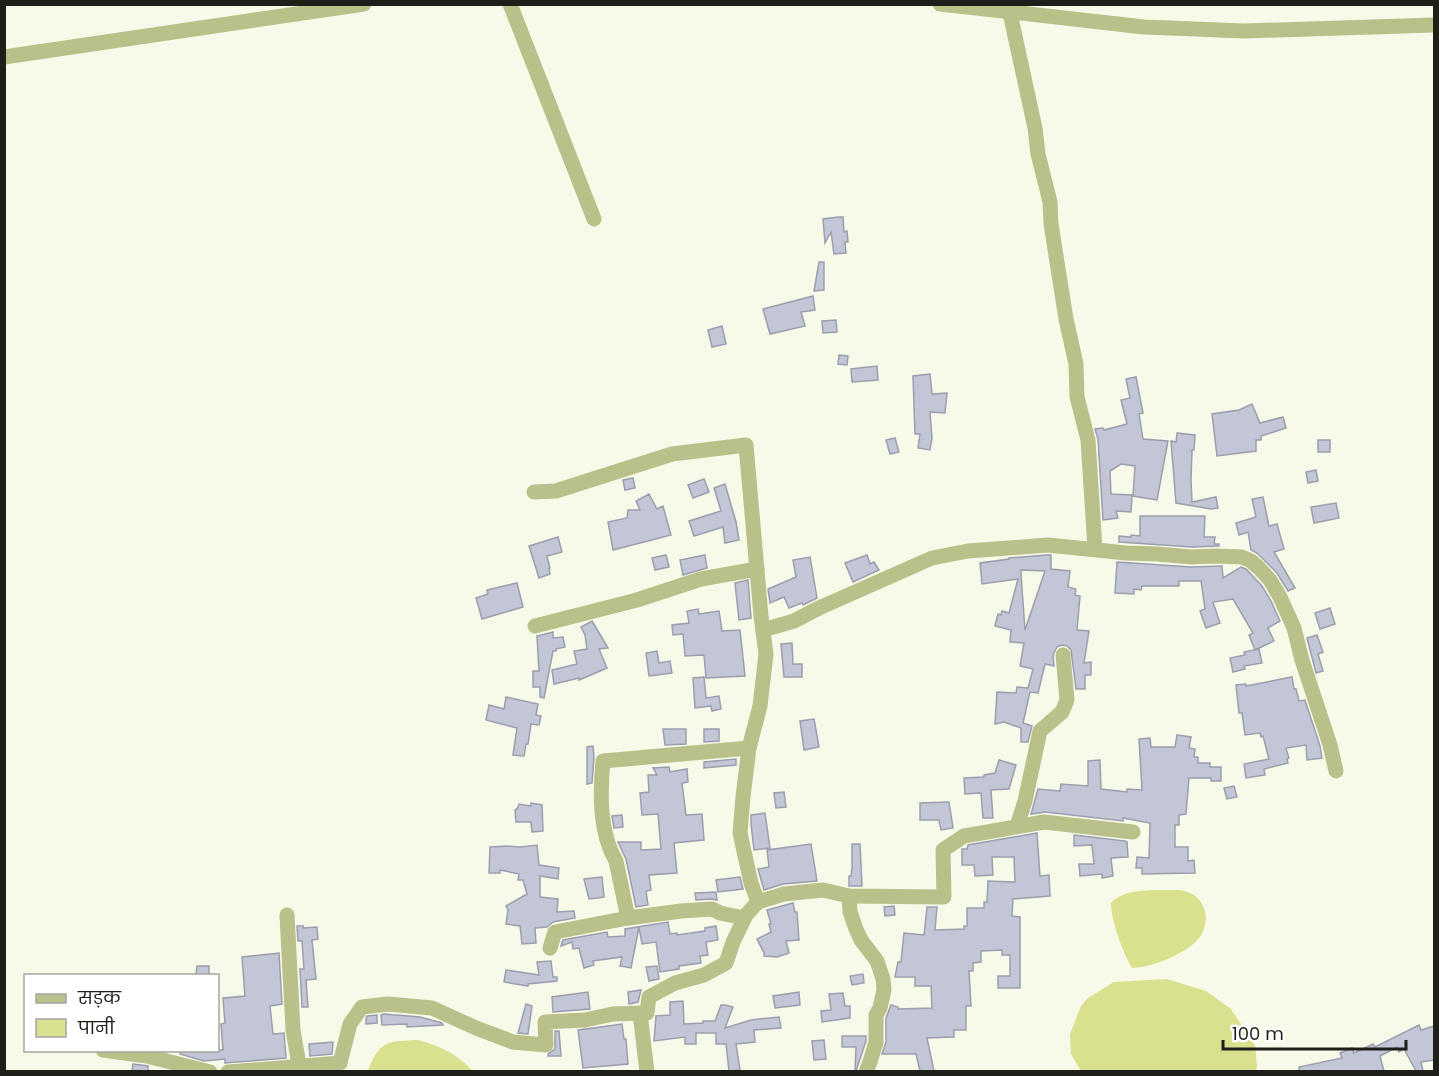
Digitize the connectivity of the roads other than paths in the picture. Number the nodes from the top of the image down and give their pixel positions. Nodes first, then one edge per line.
1 (364, 4) edge
2 (510, 4) edge
3 (940, 4) edge
4 (1008, 8) edge
5 (1434, 25) edge
6 (4, 57) edge
7 (594, 219) dead end
8 (534, 492) dead end
9 (1095, 549) junction
10 (757, 569) junction
11 (535, 626) dead end
12 (763, 630) junction
13 (1063, 655) dead end
14 (749, 748) junction
15 (1336, 771) dead end
16 (1017, 826) junction
17 (1133, 832) dead end
18 (849, 896) junction
19 (758, 902) junction
20 (286, 915) dead end
21 (628, 918) junction
22 (744, 918) junction
23 (550, 948) dead end
24 (640, 1013) junction
25 (118, 1052) edge
26 (299, 1065) junction
27 (210, 1071) edge
28 (228, 1071) edge
29 (647, 1071) edge
30 (866, 1071) edge

1 - 6 street
2 - 7 street
3 - 4 street
4 - 5 street
4 - 9 street
8 - 10 street
9 - 12 street
9 - 15 street
10 - 11 street
10 - 12 street
12 - 14 street
13 - 16 street
14 - 19 street
14 - 21 street
16 - 17 street
16 - 18 street
18 - 19 street
18 - 30 street
19 - 22 street
20 - 26 street
21 - 22 street
21 - 23 street
22 - 24 street
24 - 26 street
24 - 29 street
25 - 27 street
26 - 28 street

